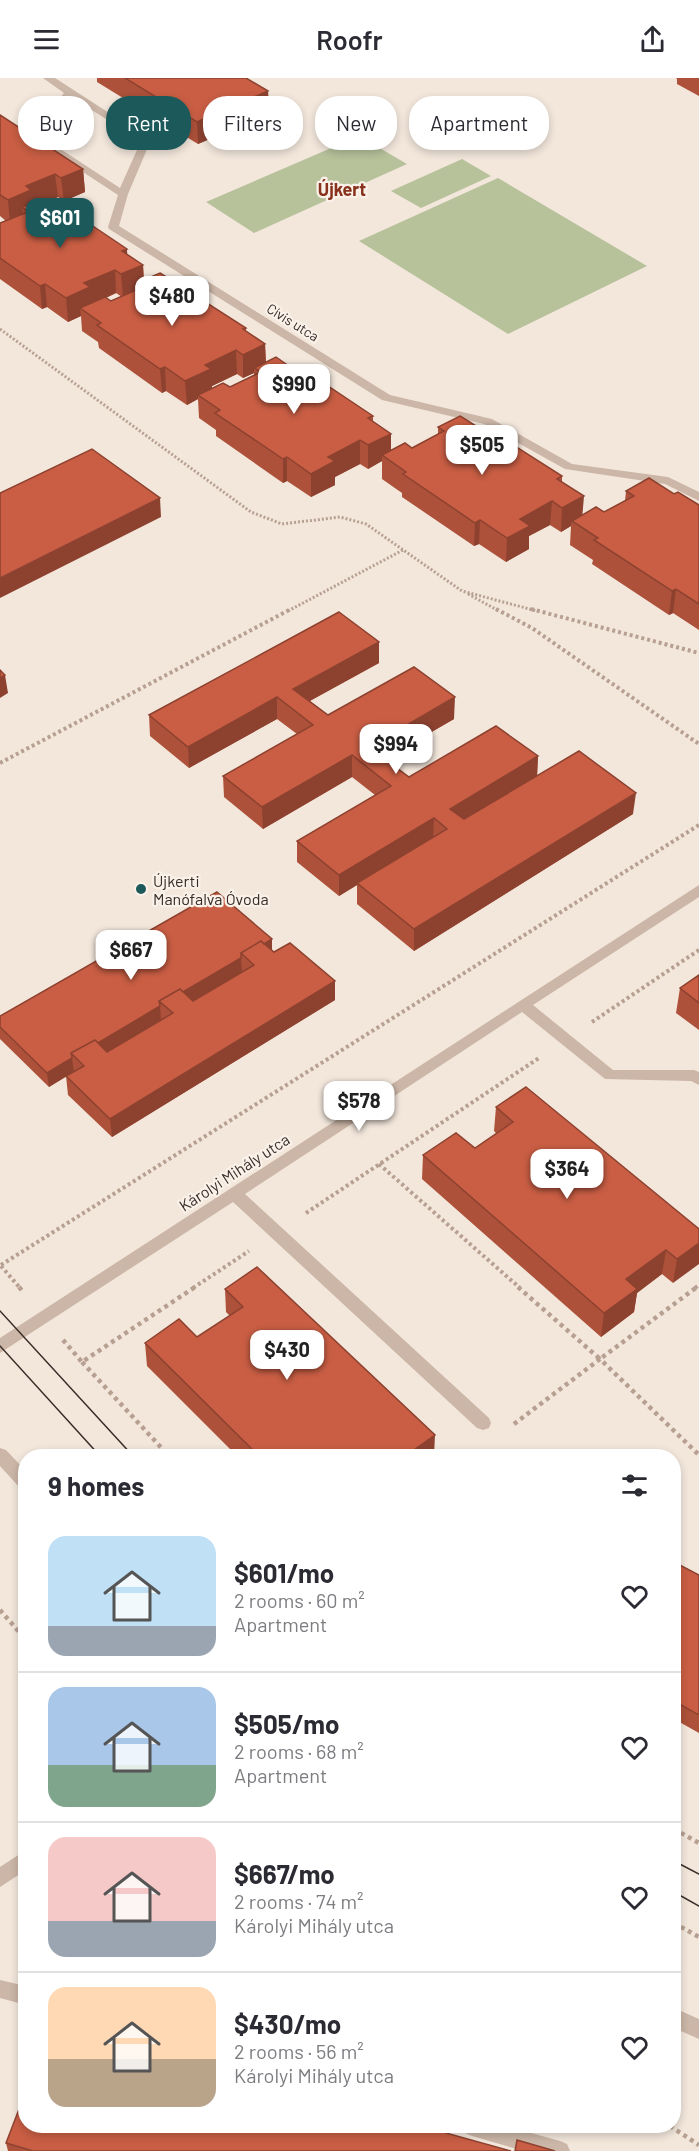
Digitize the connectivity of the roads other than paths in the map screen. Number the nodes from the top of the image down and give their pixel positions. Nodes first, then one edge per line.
1 (48, 78) edge
2 (70, 92) junction
3 (123, 195) junction
4 (699, 497) edge
5 (699, 890) edge
6 (524, 1005) junction
7 (699, 1079) edge
8 (235, 1194) junction
9 (0, 1346) edge
10 (483, 1423) dead end
11 (0, 1455) edge
12 (18, 1474) edge
13 (18, 1865) edge
14 (0, 1878) edge
15 (0, 1989) edge
16 (18, 1994) edge
17 (681, 2021) edge
18 (699, 2029) edge
19 (497, 2133) edge
20 (560, 2151) edge

1 - 2 street
2 - 3 street
2 - 3 street
3 - 4 street, Cívis utca
5 - 6 street, Károlyi Mihály utca
6 - 7 street
6 - 8 street, Károlyi Mihály utca
8 - 9 street, Károlyi Mihály utca
8 - 10 street
11 - 12 street
13 - 14 street
15 - 16 street
17 - 18 street
19 - 20 street

